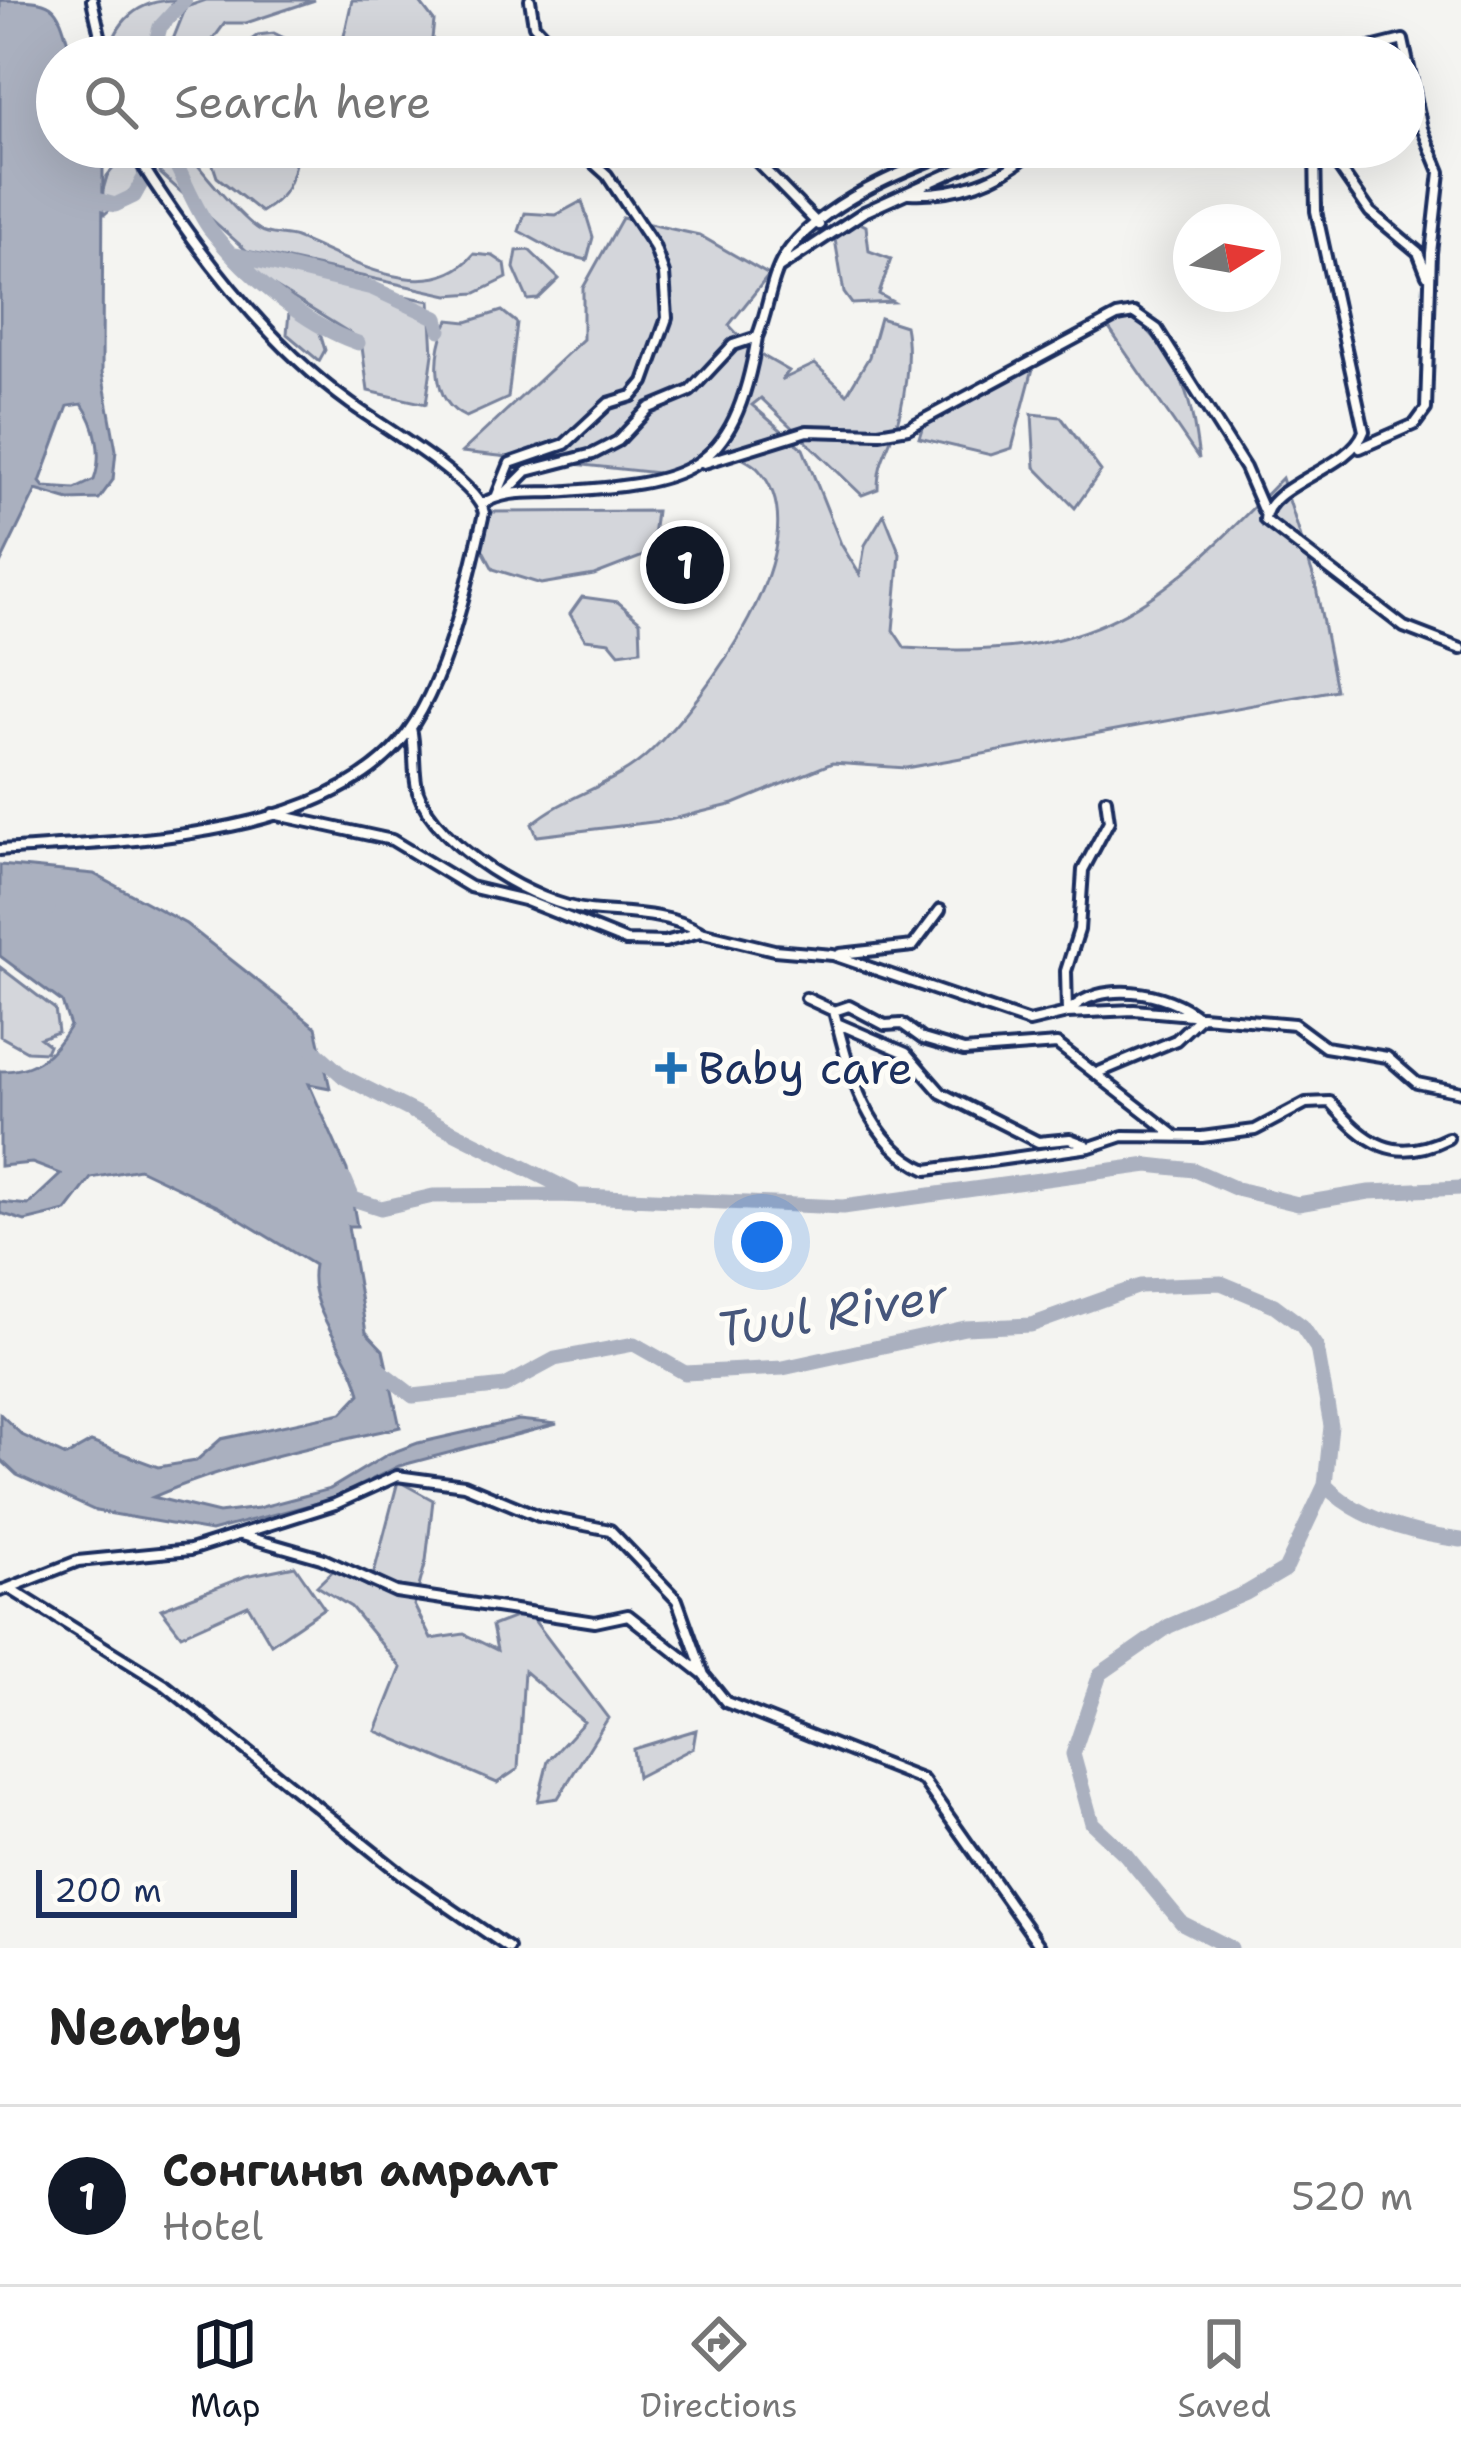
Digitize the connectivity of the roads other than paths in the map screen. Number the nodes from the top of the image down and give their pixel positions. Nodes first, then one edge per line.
1 (92, 0) edge
2 (530, 0) edge
3 (100, 36) edge
4 (543, 36) edge
5 (1425, 135) edge
6 (145, 168) edge
7 (599, 168) edge
8 (763, 168) edge
9 (906, 168) edge
10 (962, 168) edge
11 (1012, 168) edge
12 (1315, 168) edge
13 (1340, 168) edge
14 (908, 193) junction
15 (819, 225) junction
16 (778, 269) junction
17 (1429, 281) junction
18 (758, 337) junction
19 (1353, 451) junction
20 (704, 463) junction
21 (501, 494) junction
22 (482, 504) junction
23 (1264, 512) junction
24 (1461, 649) edge
25 (410, 726) junction
26 (1106, 799) dead end
27 (272, 814) junction
28 (0, 850) edge
29 (940, 910) dead end
30 (700, 932) junction
31 (833, 955) junction
32 (806, 998) dead end
33 (834, 1011) junction
34 (1067, 1012) junction
35 (1198, 1018) junction
36 (837, 1023) junction
37 (1096, 1073) junction
38 (1461, 1092) edge
39 (1174, 1134) junction
40 (1448, 1138) dead end
41 (1090, 1147) junction
42 (239, 1534) junction
43 (5, 1589) edge
44 (704, 1675) junction
45 (509, 1948) edge
46 (1041, 1948) edge

1 - 3 street
2 - 4 street
5 - 17 street
6 - 22 street
7 - 21 street
8 - 15 street
9 - 15 street
10 - 14 street
11 - 14 street
12 - 19 street
13 - 17 street
14 - 16 street
15 - 16 street
16 - 18 street
17 - 19 street
18 - 20 street
18 - 21 street
19 - 23 street
20 - 21 street
20 - 23 street
21 - 22 street
22 - 25 street
23 - 24 street
25 - 27 street
25 - 30 street
26 - 34 street
27 - 28 street
27 - 30 street
29 - 31 street
30 - 31 street
31 - 34 street
32 - 33 street
33 - 36 street
33 - 37 street
34 - 35 street
34 - 35 street
35 - 37 street
35 - 38 street
36 - 41 street
36 - 41 street
37 - 39 street
39 - 40 street
39 - 41 street
42 - 43 street
42 - 44 street
42 - 44 street
43 - 45 street
44 - 46 street

